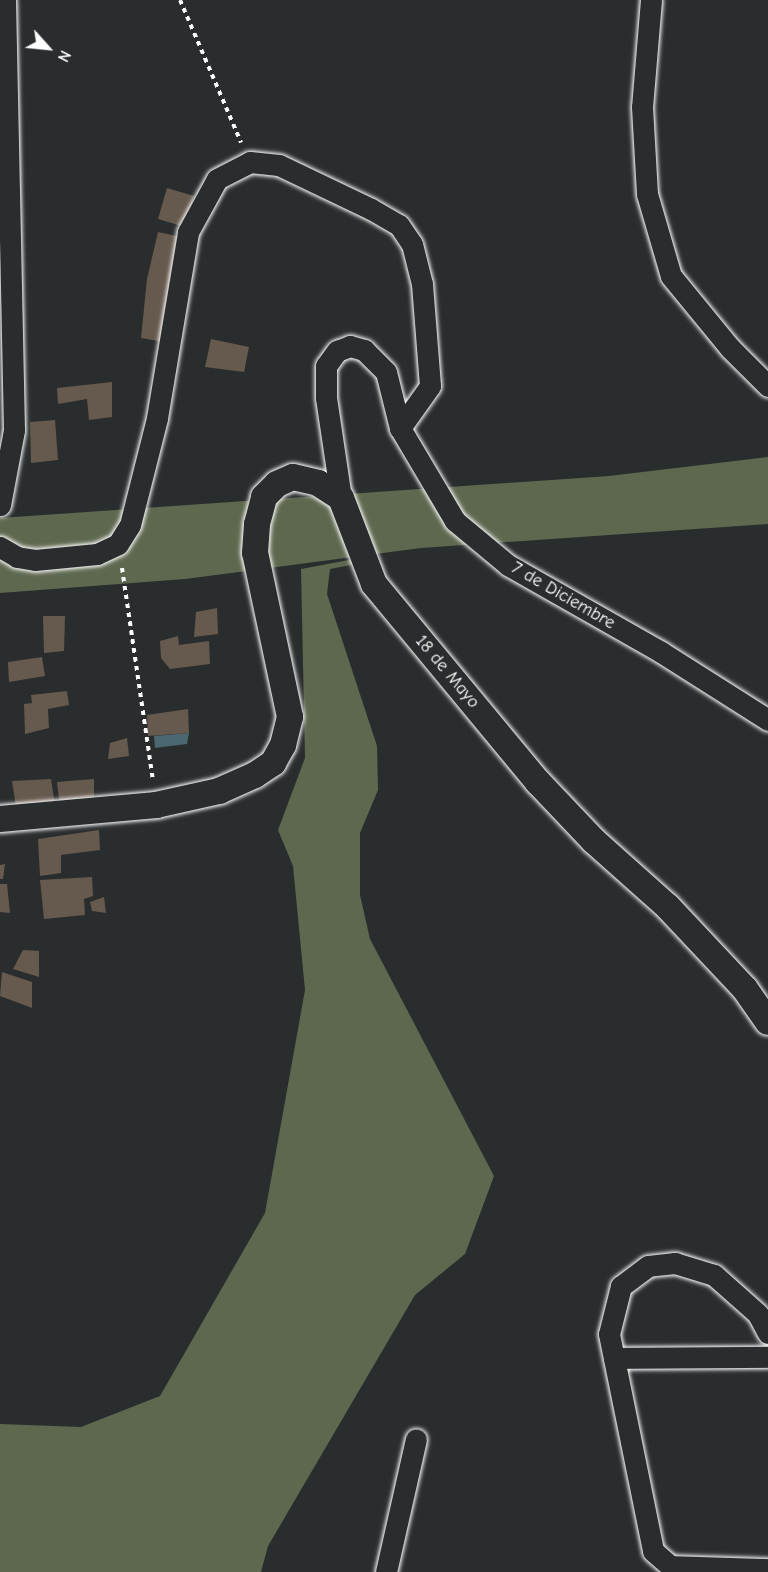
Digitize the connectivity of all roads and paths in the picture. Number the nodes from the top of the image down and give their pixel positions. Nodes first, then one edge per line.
1 (5, 0) edge
2 (180, 0) edge
3 (651, 0) edge
4 (250, 162) junction
5 (768, 386) edge
6 (400, 428) junction
7 (341, 498) junction
8 (0, 505) edge
9 (118, 544) junction
10 (0, 547) edge
11 (768, 720) edge
12 (156, 805) junction
13 (0, 819) edge
14 (768, 1022) edge
15 (768, 1333) edge
16 (768, 1357) edge
17 (614, 1358) junction
18 (416, 1439) dead end
19 (768, 1569) edge
20 (386, 1572) edge

1 - 8 street
2 - 4 path
3 - 5 street
4 - 6 street
4 - 9 street
6 - 7 street, 18 de Mayo
6 - 11 street, 7 de Diciembre
7 - 12 street
7 - 14 street, 18 de Mayo
9 - 10 street
9 - 12 path
12 - 13 street
15 - 17 street
16 - 17 street
17 - 19 street
18 - 20 street

